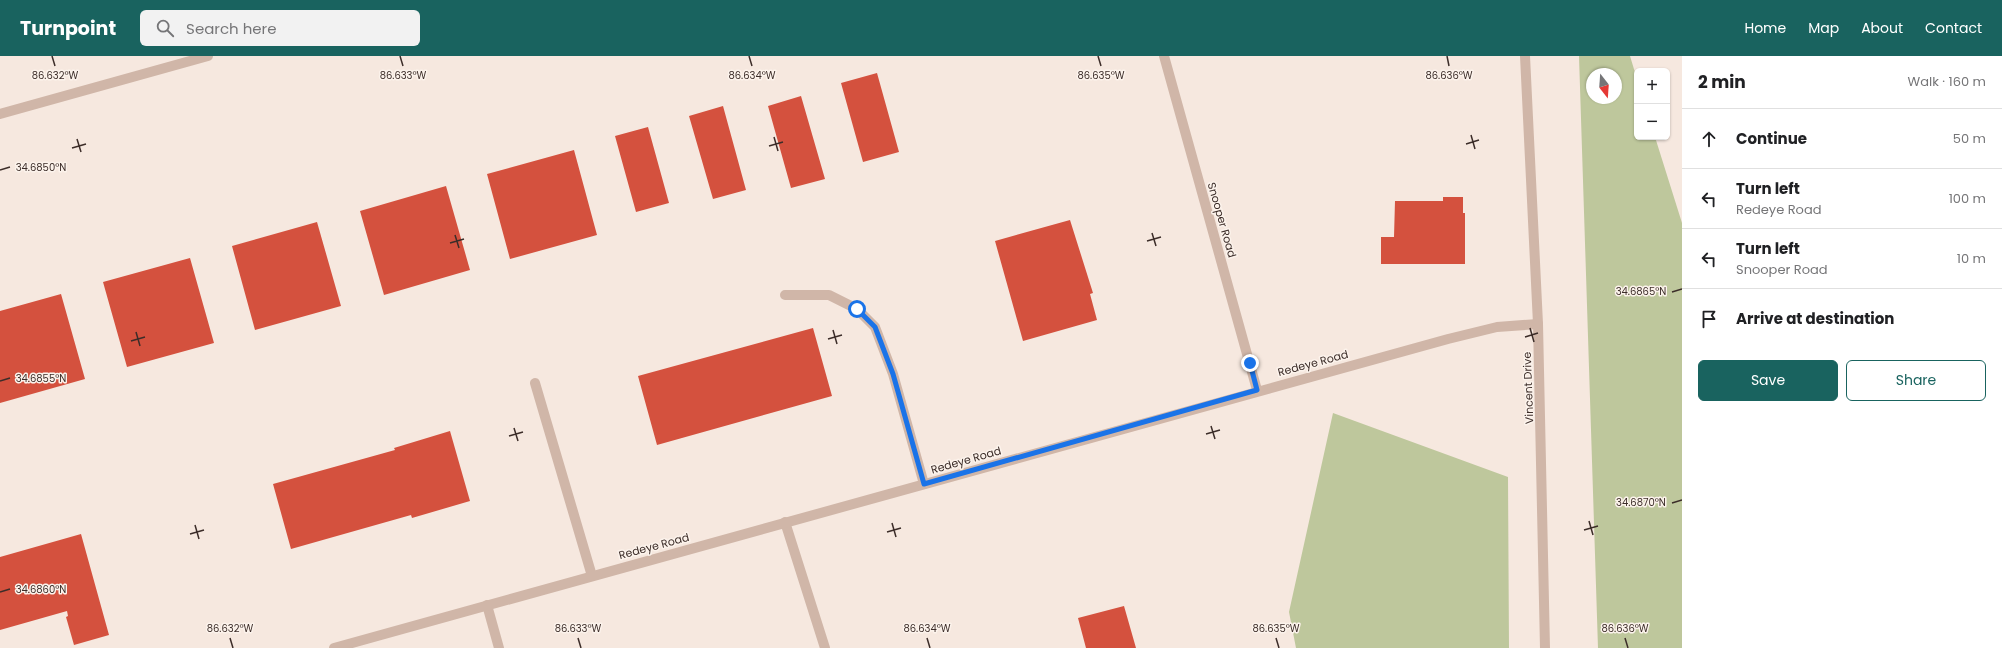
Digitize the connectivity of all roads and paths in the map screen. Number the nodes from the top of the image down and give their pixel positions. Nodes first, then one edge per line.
1 (208, 56) edge
2 (1164, 56) edge
3 (1525, 56) edge
4 (0, 114) edge
5 (785, 295) dead end
6 (1538, 324) junction
7 (535, 383) dead end
8 (1257, 390) junction
9 (924, 484) junction
10 (785, 522) junction
11 (592, 576) junction
12 (487, 605) junction
13 (334, 648) edge
14 (500, 648) edge
15 (825, 648) edge
16 (1545, 648) edge

1 - 4 street
2 - 8 street, Snooper Road
3 - 6 street, Vincent Drive
5 - 9 street
6 - 8 street, Redeye Road
6 - 16 street, Vincent Drive
7 - 11 street
8 - 9 street, Redeye Road
9 - 10 street, Redeye Road
10 - 11 street, Redeye Road
10 - 15 street
11 - 12 street, Redeye Road
12 - 13 street, Redeye Road
12 - 14 street

